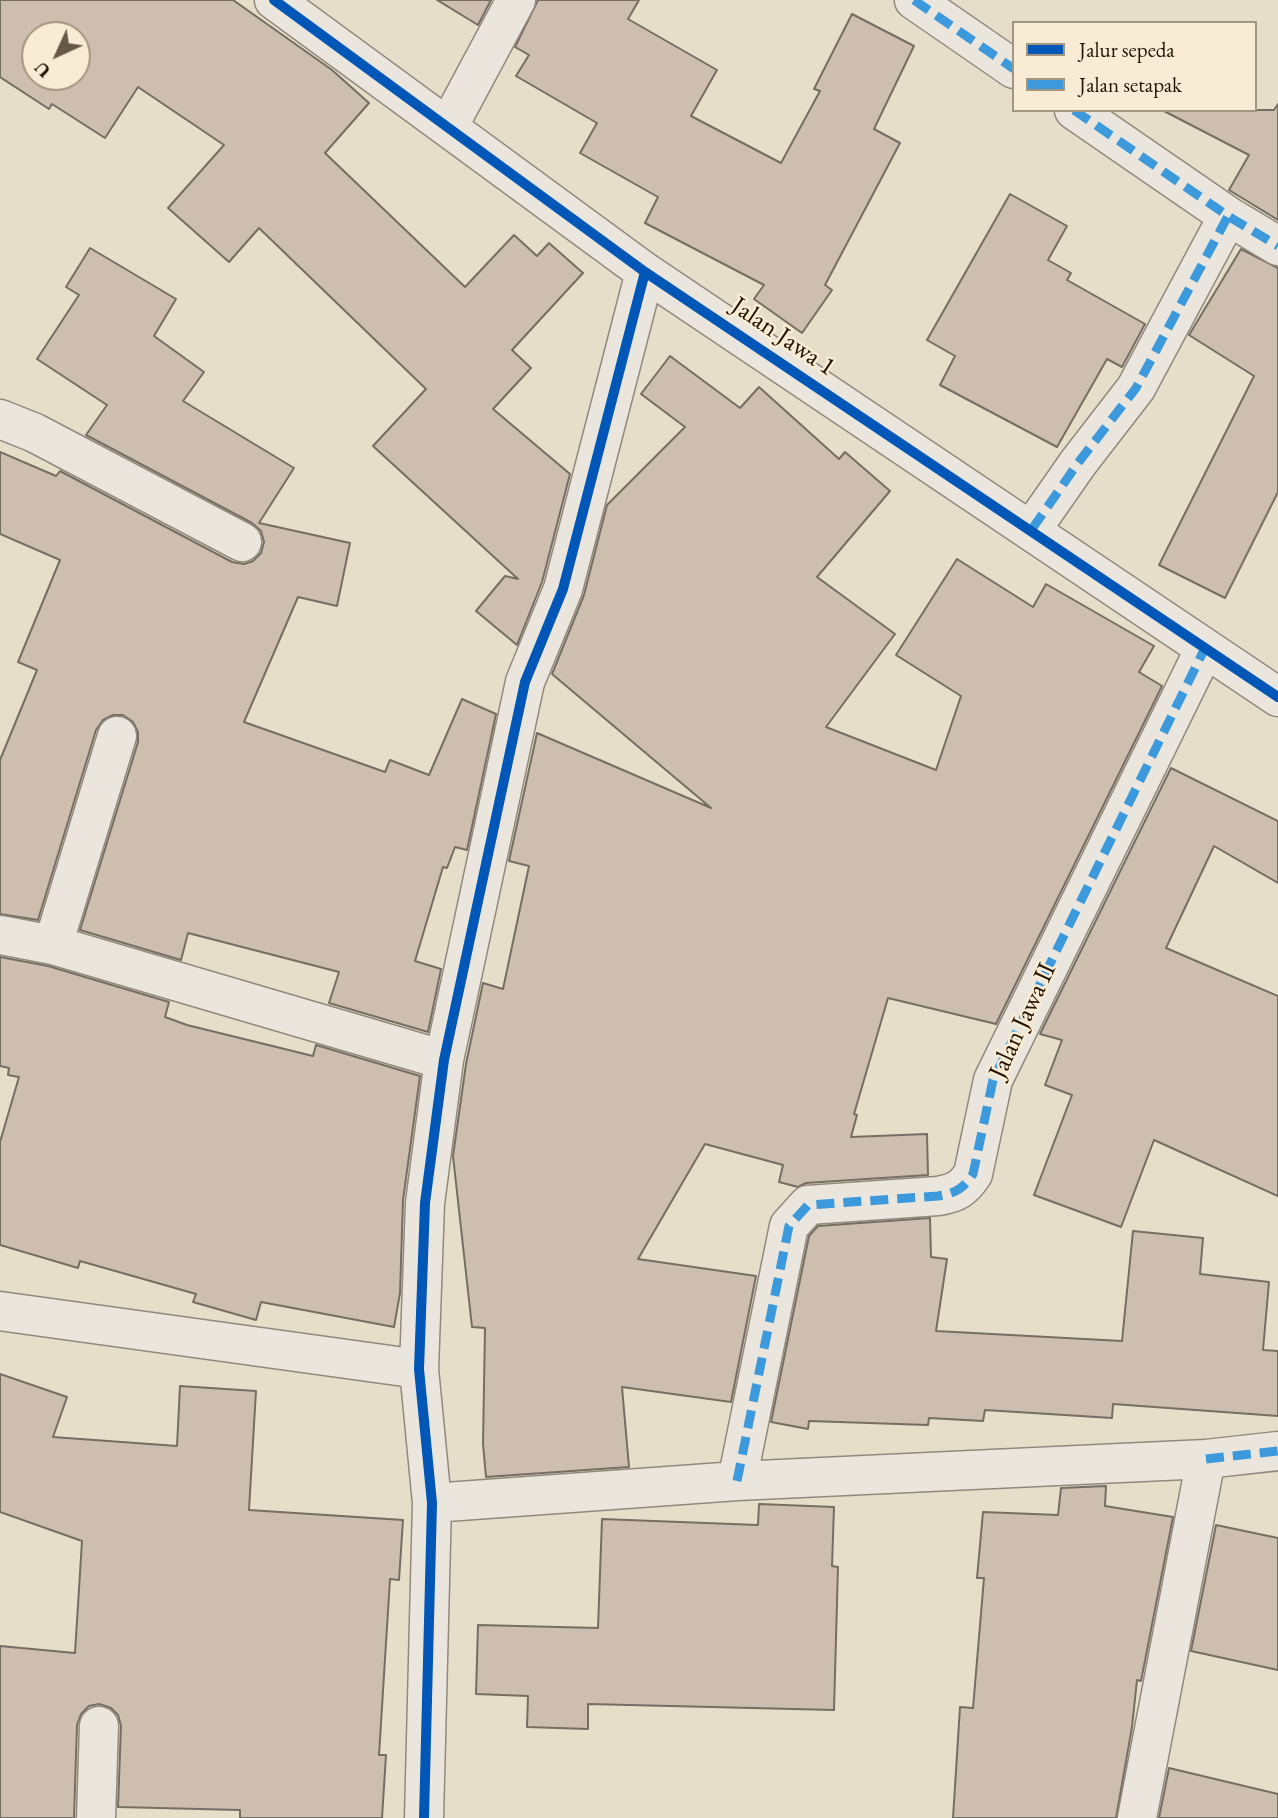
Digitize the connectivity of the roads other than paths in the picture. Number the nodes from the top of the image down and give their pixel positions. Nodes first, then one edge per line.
1 (274, 0) edge
2 (516, 0) edge
3 (914, 0) edge
4 (1012, 68) edge
5 (1077, 112) edge
6 (448, 127) junction
7 (1228, 216) junction
8 (1278, 246) edge
9 (645, 272) junction
10 (0, 419) edge
11 (1032, 529) junction
12 (242, 542) dead end
13 (1205, 648) junction
14 (1278, 697) edge
15 (117, 736) dead end
16 (0, 935) edge
17 (53, 945) junction
18 (444, 1060) junction
19 (0, 1311) edge
20 (419, 1369) junction
21 (1278, 1451) edge
22 (1206, 1459) junction
23 (737, 1481) junction
24 (432, 1503) junction
25 (99, 1726) dead end
26 (96, 1818) edge
27 (424, 1818) edge
28 (1137, 1818) edge

1 - 6 street, Jalan Jawa 1
2 - 6 street
3 - 4 street
5 - 7 street
6 - 9 street, Jalan Jawa 1
7 - 8 street
7 - 11 street
9 - 11 street, Jalan Jawa 1
9 - 18 street
10 - 12 street
11 - 13 street, Jalan Jawa 1
13 - 14 street, Jalan Jawa 1
13 - 23 street, Jalan Jawa II
15 - 17 street
16 - 17 street
17 - 18 street
18 - 20 street
19 - 20 street
20 - 24 street
21 - 22 street
22 - 23 street
22 - 28 street
23 - 24 street
24 - 27 street
25 - 26 street

